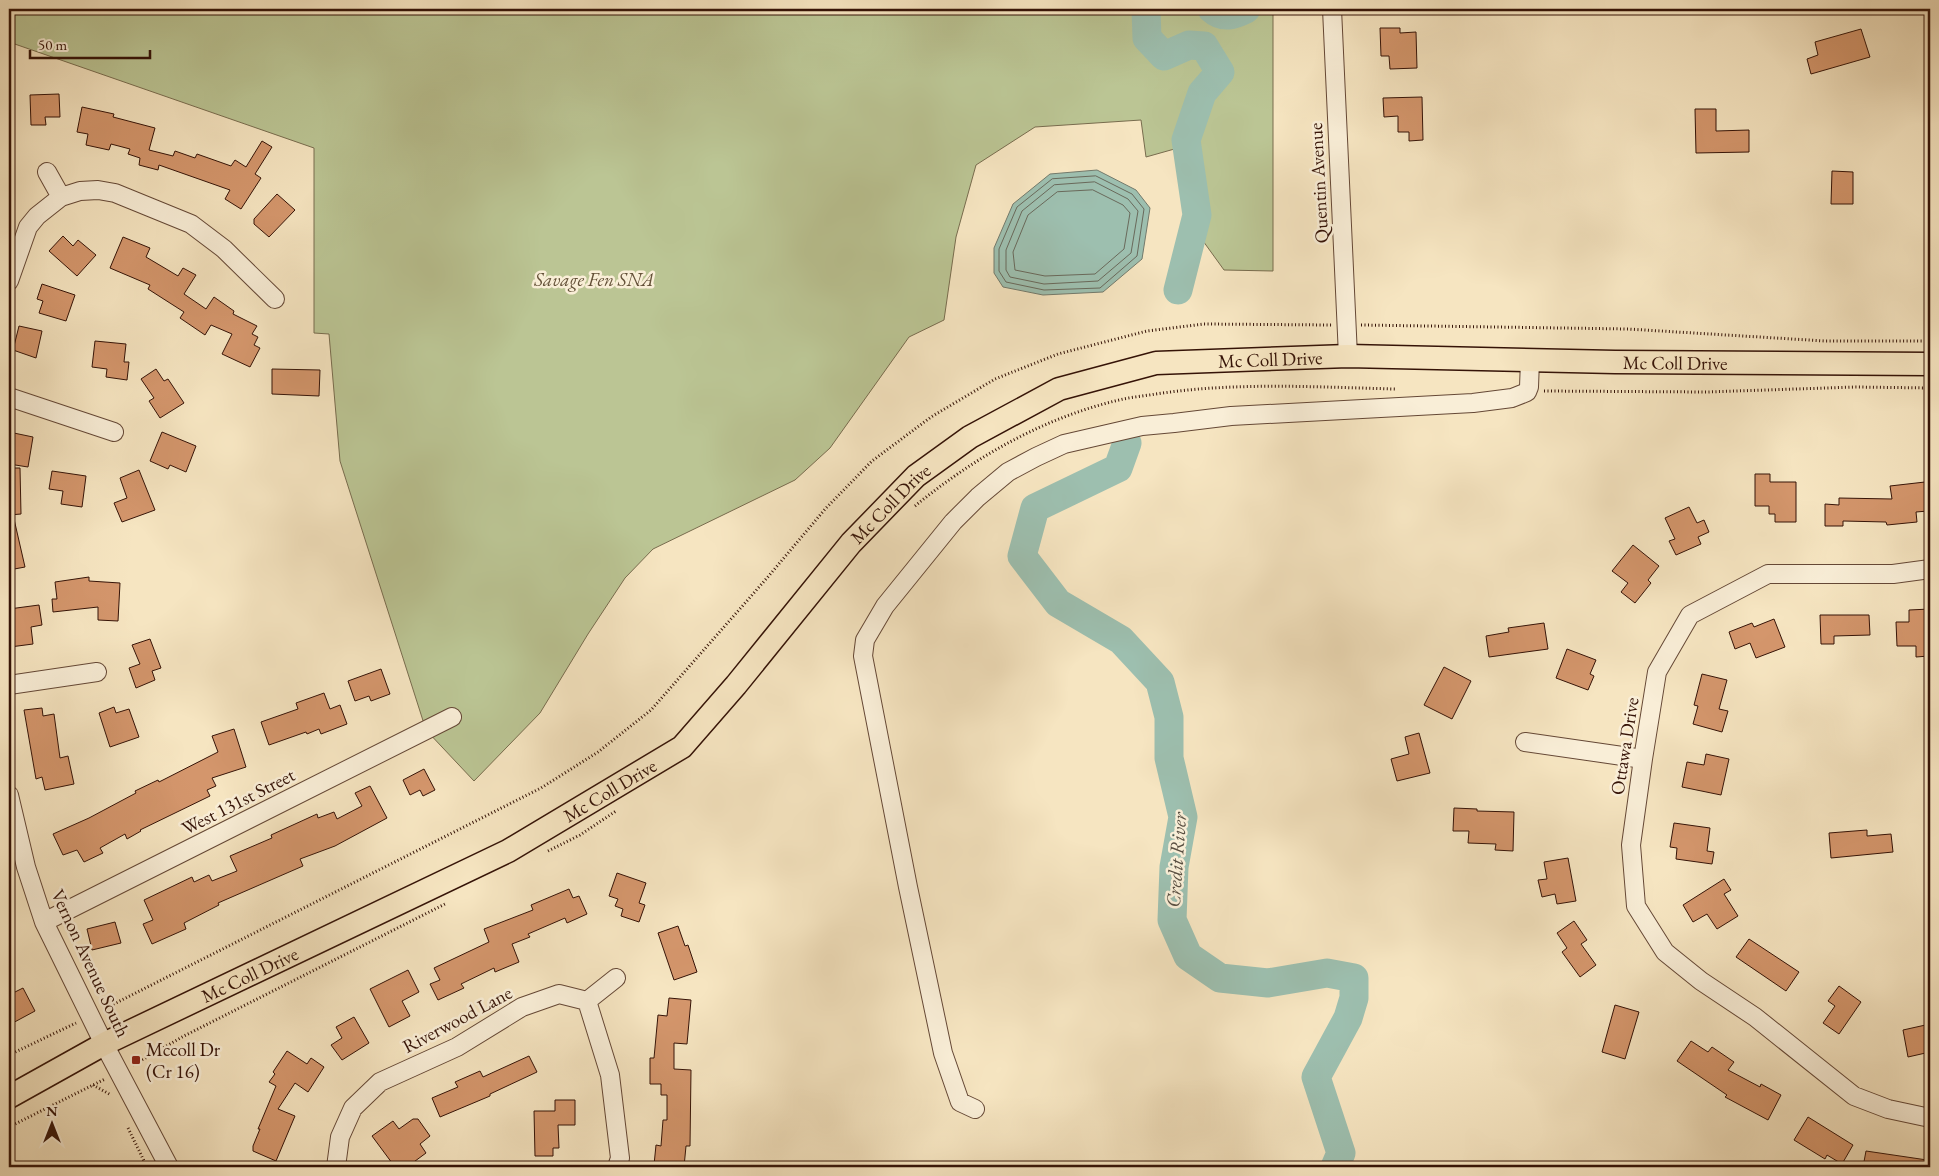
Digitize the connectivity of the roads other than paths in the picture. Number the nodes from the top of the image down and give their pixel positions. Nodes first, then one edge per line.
1 (1332, 9) edge
2 (47, 172) dead end
3 (61, 197) junction
4 (9, 281) edge
5 (275, 299) dead end
6 (1348, 356) junction
7 (1530, 360) junction
8 (1930, 364) edge
9 (9, 397) edge
10 (114, 432) dead end
11 (1930, 569) edge
12 (97, 672) dead end
13 (9, 685) edge
14 (452, 717) dead end
15 (1525, 742) dead end
16 (1642, 759) junction
17 (9, 795) edge
18 (44, 922) junction
19 (616, 978) dead end
20 (587, 1001) junction
21 (104, 1044) junction
22 (9, 1097) edge
23 (976, 1109) dead end
24 (1930, 1118) edge
25 (169, 1167) edge
26 (336, 1167) edge
27 (617, 1167) edge

1 - 6 street, Quentin Avenue
2 - 3 street
3 - 4 street
3 - 5 street
6 - 7 main road, Mc Coll Drive
6 - 21 main road, Mc Coll Drive
7 - 8 main road, Mc Coll Drive
7 - 23 street
9 - 10 street
11 - 16 street, Ottawa Drive
12 - 13 street
14 - 18 street, West 131st Street
15 - 16 street
16 - 24 street, Ottawa Drive
17 - 18 street, Vernon Avenue South
18 - 21 street, Vernon Avenue South
19 - 20 street
20 - 26 street, Riverwood Lane
20 - 27 street
21 - 22 main road, Mc Coll Drive
21 - 25 street, Vernon Avenue South

